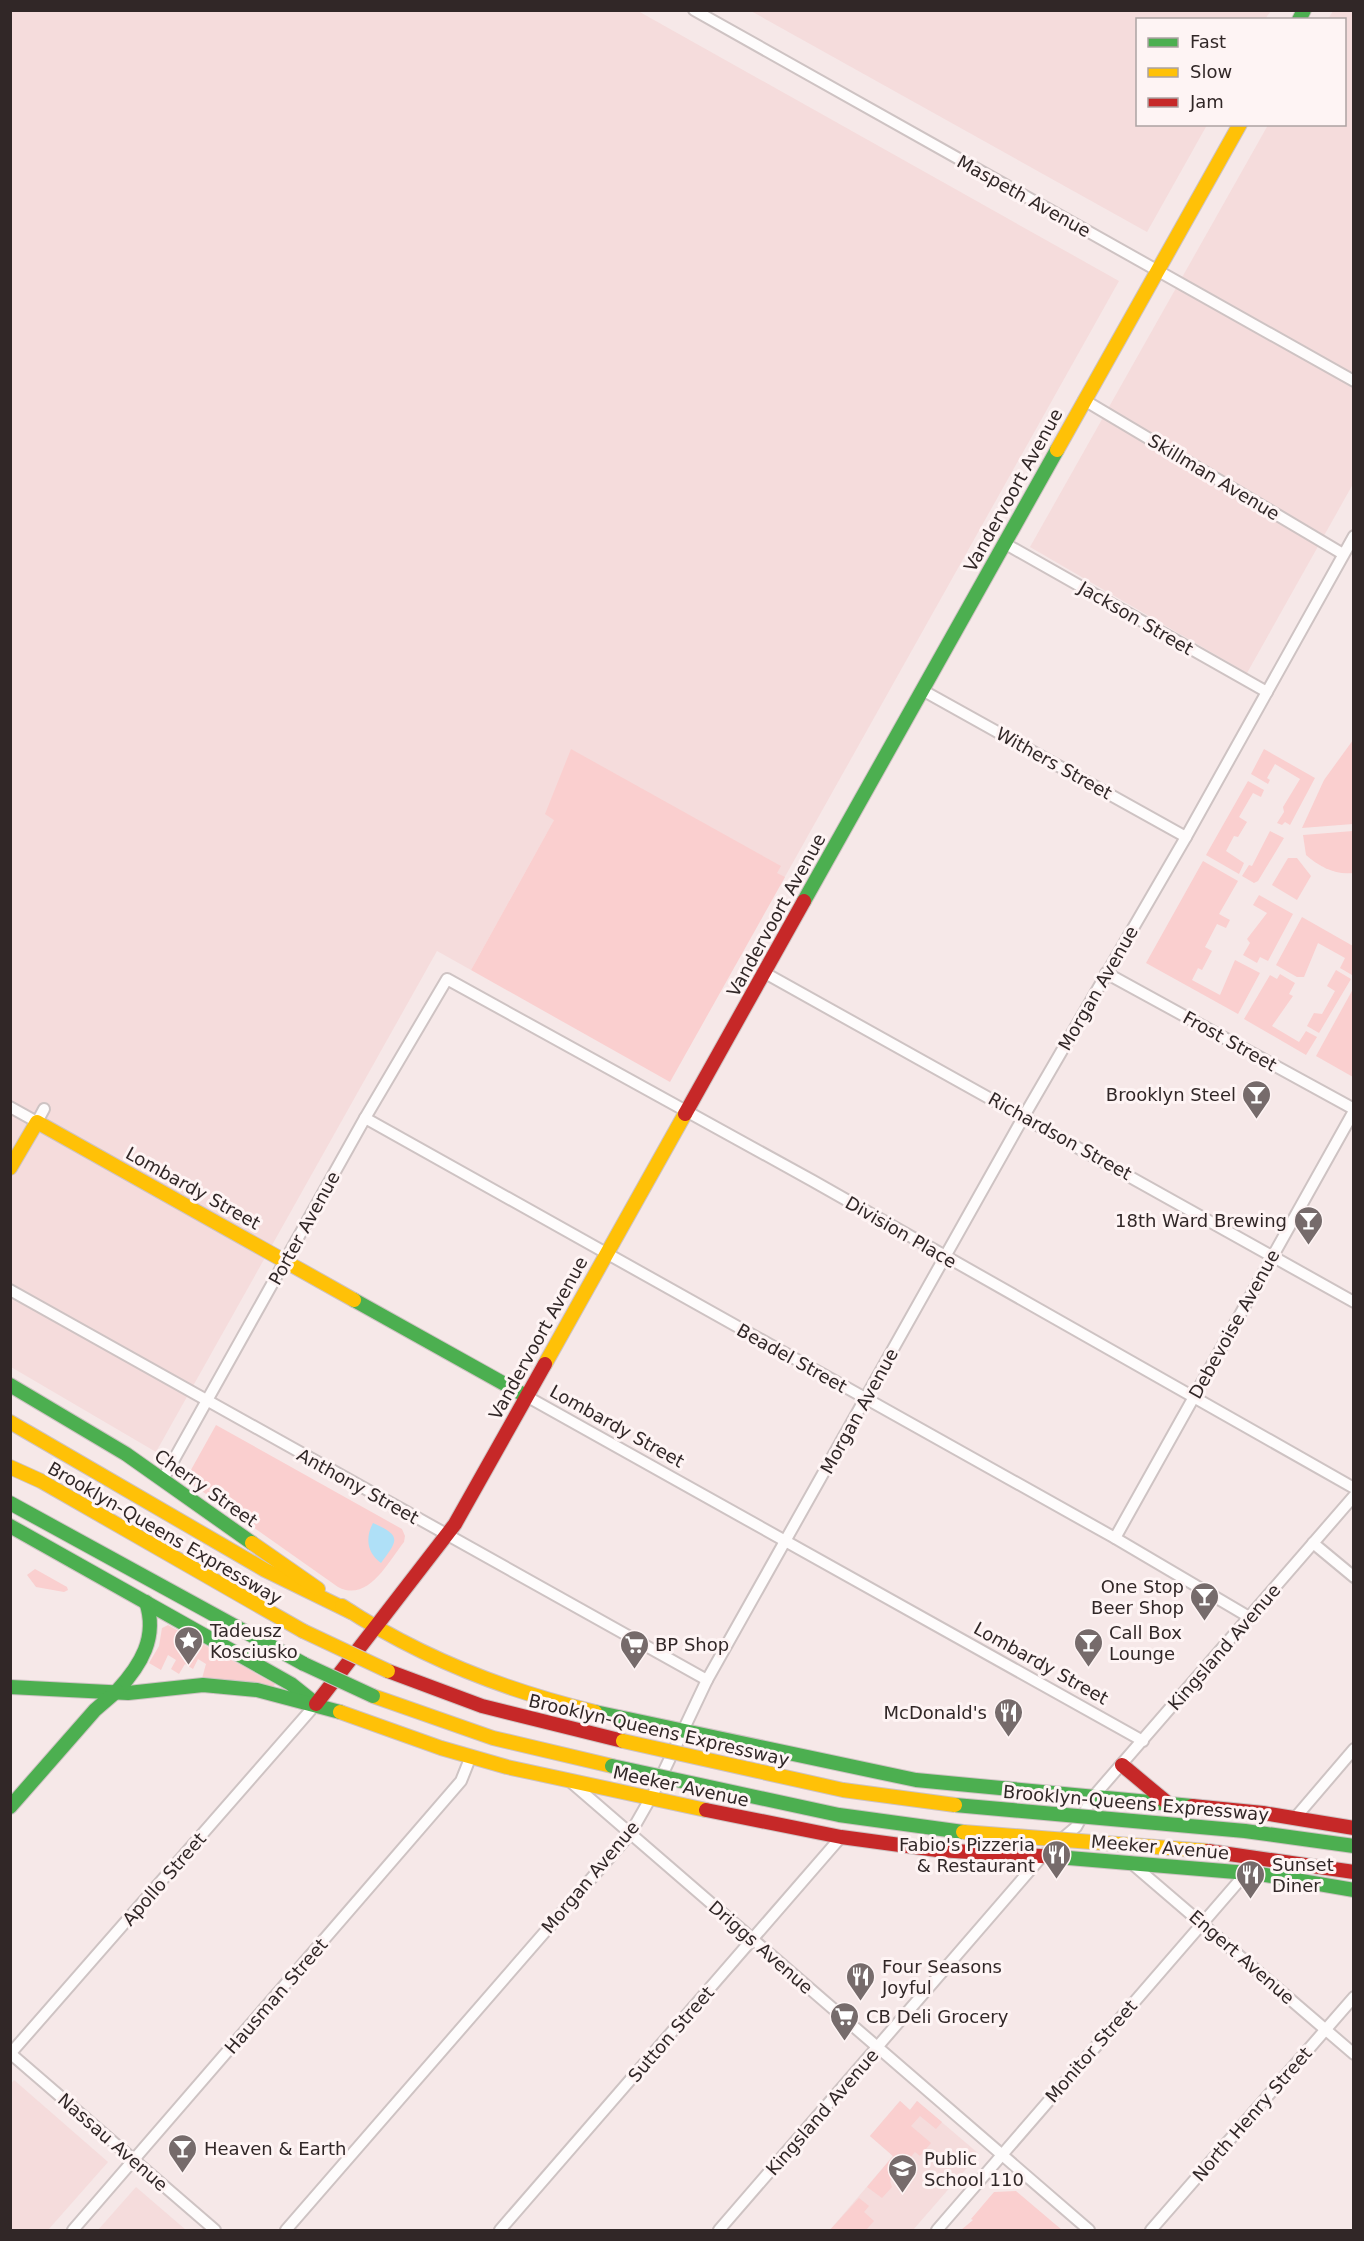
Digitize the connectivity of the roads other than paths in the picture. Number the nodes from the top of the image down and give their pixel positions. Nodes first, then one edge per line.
1 (694, 10) edge
2 (1239, 126) edge
3 (1157, 271) junction
4 (1353, 381) edge
5 (1084, 400) junction
6 (1353, 536) edge
7 (1004, 543) junction
8 (1343, 554) junction
9 (922, 690) junction
10 (1267, 692) junction
11 (1186, 837) junction
12 (765, 973) junction
13 (1106, 973) junction
14 (447, 979) joint
15 (10, 1107) edge
16 (44, 1109) dead end
17 (1353, 1110) edge
18 (687, 1113) junction
19 (1023, 1116) junction
20 (365, 1118) junction
21 (37, 1122) junction
22 (10, 1168) edge
23 (606, 1254) junction
24 (1273, 1256) junction
25 (945, 1258) junction
26 (286, 1260) junction
27 (10, 1290) edge
28 (1353, 1302) edge
29 (10, 1385) edge
30 (526, 1396) junction
31 (1194, 1397) junction
32 (865, 1399) junction
33 (207, 1401) junction
34 (10, 1422) edge
35 (10, 1456) edge
36 (10, 1467) edge
37 (163, 1479) junction
38 (41, 1481) junction
39 (1353, 1488) edge
40 (1353, 1496) edge
41 (10, 1503) edge
42 (10, 1526) edge
43 (446, 1535) junction
44 (1115, 1538) junction
45 (786, 1540) junction
46 (1313, 1543) junction
47 (1353, 1577) edge
48 (146, 1602) junction
49 (351, 1612) junction
50 (1249, 1617) junction
51 (377, 1626) junction
52 (707, 1680) junction
53 (10, 1687) edge
54 (117, 1691) junction
55 (316, 1704) junction
56 (681, 1730) junction
57 (1143, 1741) junction
58 (1353, 1749) edge
59 (471, 1756) junction
60 (1122, 1764) junction
61 (570, 1781) junction
62 (1093, 1797) junction
63 (651, 1798) junction
64 (1170, 1805) junction
65 (10, 1807) edge
66 (1295, 1818) junction
67 (1353, 1828) edge
68 (630, 1834) junction
69 (841, 1837) junction
70 (1353, 1846) edge
71 (1041, 1857) junction
72 (1130, 1862) junction
73 (1353, 1872) edge
74 (1246, 1873) junction
75 (1353, 1890) edge
76 (1203, 1923) junction
77 (752, 1939) junction
78 (1353, 1997) edge
79 (1325, 2029) junction
80 (878, 2048) junction
81 (11, 2054) edge
82 (1353, 2054) edge
83 (1002, 2155) junction
84 (134, 2160) junction
85 (72, 2230) edge
86 (215, 2230) edge
87 (286, 2230) edge
88 (500, 2230) edge
89 (719, 2230) edge
90 (937, 2230) edge
91 (1089, 2230) edge
92 (1151, 2230) edge

1 - 3 street, Maspeth Avenue
2 - 3 main road, Vandervoort Avenue
3 - 4 street, Maspeth Avenue
3 - 5 main road, Vandervoort Avenue
5 - 7 main road, Vandervoort Avenue
5 - 8 street, Skillman Avenue
6 - 8 street, Morgan Avenue
7 - 9 main road, Vandervoort Avenue
7 - 10 street, Jackson Street
8 - 10 street, Morgan Avenue
9 - 11 street, Withers Street
9 - 12 main road, Vandervoort Avenue
10 - 11 street, Morgan Avenue
11 - 13 street, Morgan Avenue
12 - 18 main road, Vandervoort Avenue
12 - 19 street, Richardson Street
13 - 17 street, Frost Street
13 - 19 street, Morgan Avenue
14 - 18 street, Division Place
14 - 20 street, Porter Avenue
15 - 21 street, Lombardy Street
16 - 21 street
17 - 24 street, Debevoise Avenue
18 - 23 main road, Vandervoort Avenue
18 - 25 street, Division Place
19 - 24 street, Richardson Street
19 - 25 street, Morgan Avenue
20 - 23 street, Beadel Street
20 - 26 street, Porter Avenue
21 - 22 main road
21 - 26 main road, Lombardy Street
23 - 30 main road, Vandervoort Avenue
23 - 32 street, Beadel Street
24 - 28 street, Richardson Street
24 - 31 street, Debevoise Avenue
25 - 31 street, Division Place
25 - 32 street, Morgan Avenue
26 - 30 main road, Lombardy Street
26 - 33 street, Porter Avenue
27 - 33 street, Anthony Street
29 - 37 main road, Cherry Street
30 - 43 main road, Vandervoort Avenue
30 - 45 street, Lombardy Street
31 - 39 street, Division Place
31 - 44 street, Debevoise Avenue
32 - 44 street, Beadel Street
32 - 45 street, Morgan Avenue
33 - 37 street, Porter Avenue
33 - 43 street, Anthony Street
34 - 49 main road
35 - 38 main road
36 - 38 main road, Brooklyn-Queens Expressway
37 - 49 main road, Cherry Street
38 - 70 main road, Brooklyn-Queens Expressway, bridge
40 - 46 street, Kingsland Avenue
41 - 73 main road, bridge
42 - 48 main road
43 - 51 main road, Vandervoort Avenue
43 - 52 street, Anthony Street
44 - 50 street, Beadel Street
45 - 52 street, Morgan Avenue
45 - 57 street, Lombardy Street
46 - 47 street
46 - 50 street, Kingsland Avenue
48 - 54 main road
48 - 55 main road
49 - 51 main road, Cherry Street
50 - 57 street, Kingsland Avenue
51 - 55 main road, Vandervoort Avenue
51 - 56 main road
52 - 56 street, Morgan Avenue
53 - 54 main road, Meeker Avenue
54 - 55 main road, Meeker Avenue
54 - 65 main road
55 - 59 main road, Meeker Avenue
55 - 81 street, Apollo Street
56 - 62 main road
56 - 63 street, Morgan Avenue
57 - 60 street, Kingsland Avenue
58 - 66 street
59 - 61 main road, Meeker Avenue
59 - 84 street, Hausman Street
60 - 62 street, Kingsland Avenue
60 - 64 main road
61 - 63 main road, Meeker Avenue
61 - 68 street, Driggs Avenue
62 - 64 main road
62 - 71 street, Kingsland Avenue
62 - 71 street, Kingsland Avenue
63 - 68 street, Morgan Avenue
63 - 69 main road, Meeker Avenue
64 - 66 main road
66 - 67 main road
68 - 77 street, Driggs Avenue
68 - 87 street, Morgan Avenue
69 - 71 main road, Meeker Avenue
69 - 77 street, Sutton Street
71 - 72 main road, Meeker Avenue
71 - 80 street, Kingsland Avenue
72 - 74 main road, Meeker Avenue
72 - 76 street, Engert Avenue
74 - 75 main road, Meeker Avenue
74 - 76 street, Monitor Street
76 - 79 street, Engert Avenue
76 - 83 street, Monitor Street
77 - 80 street, Driggs Avenue
77 - 88 street, Sutton Street
78 - 79 street, North Henry Street
79 - 82 street, Engert Avenue
79 - 92 street, North Henry Street
80 - 83 street, Driggs Avenue
80 - 89 street, Kingsland Avenue
81 - 84 street, Nassau Avenue
83 - 90 street, Monitor Street
83 - 91 street, Driggs Avenue
84 - 85 street, Hausman Street
84 - 86 street, Nassau Avenue

